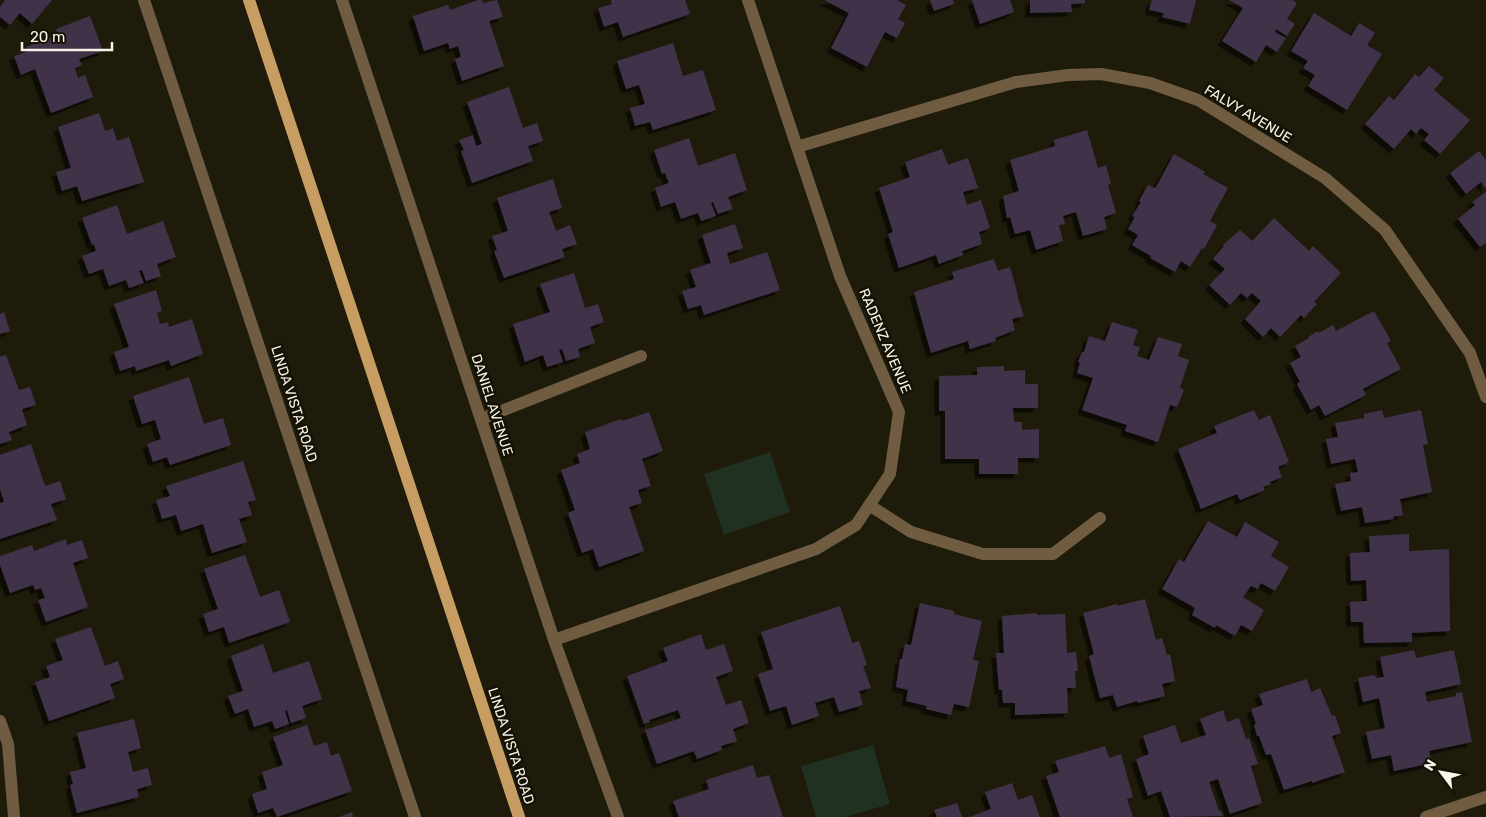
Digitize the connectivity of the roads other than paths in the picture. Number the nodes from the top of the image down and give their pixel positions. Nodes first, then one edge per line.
1 (144, 0) edge
2 (249, 0) edge
3 (342, 0) edge
4 (748, 0) edge
5 (797, 147) junction
6 (641, 356) dead end
7 (1486, 397) edge
8 (481, 419) junction
9 (869, 506) junction
10 (1100, 518) dead end
11 (554, 640) junction
12 (0, 721) edge
13 (1486, 797) edge
14 (14, 817) edge
15 (415, 817) edge
16 (519, 817) edge
17 (618, 817) edge
18 (1426, 817) edge

1 - 15 street, LINDA VISTA ROAD
2 - 16 main road, LINDA VISTA ROAD
3 - 8 street, DANIEL AVENUE
4 - 5 street, RADENZ AVENUE
5 - 7 street, FALVY AVENUE
5 - 9 street, RADENZ AVENUE
6 - 8 street
8 - 11 street, DANIEL AVENUE
9 - 10 street
9 - 11 street, RADENZ AVENUE
11 - 17 street, DANIEL AVENUE
12 - 14 street
13 - 18 street

